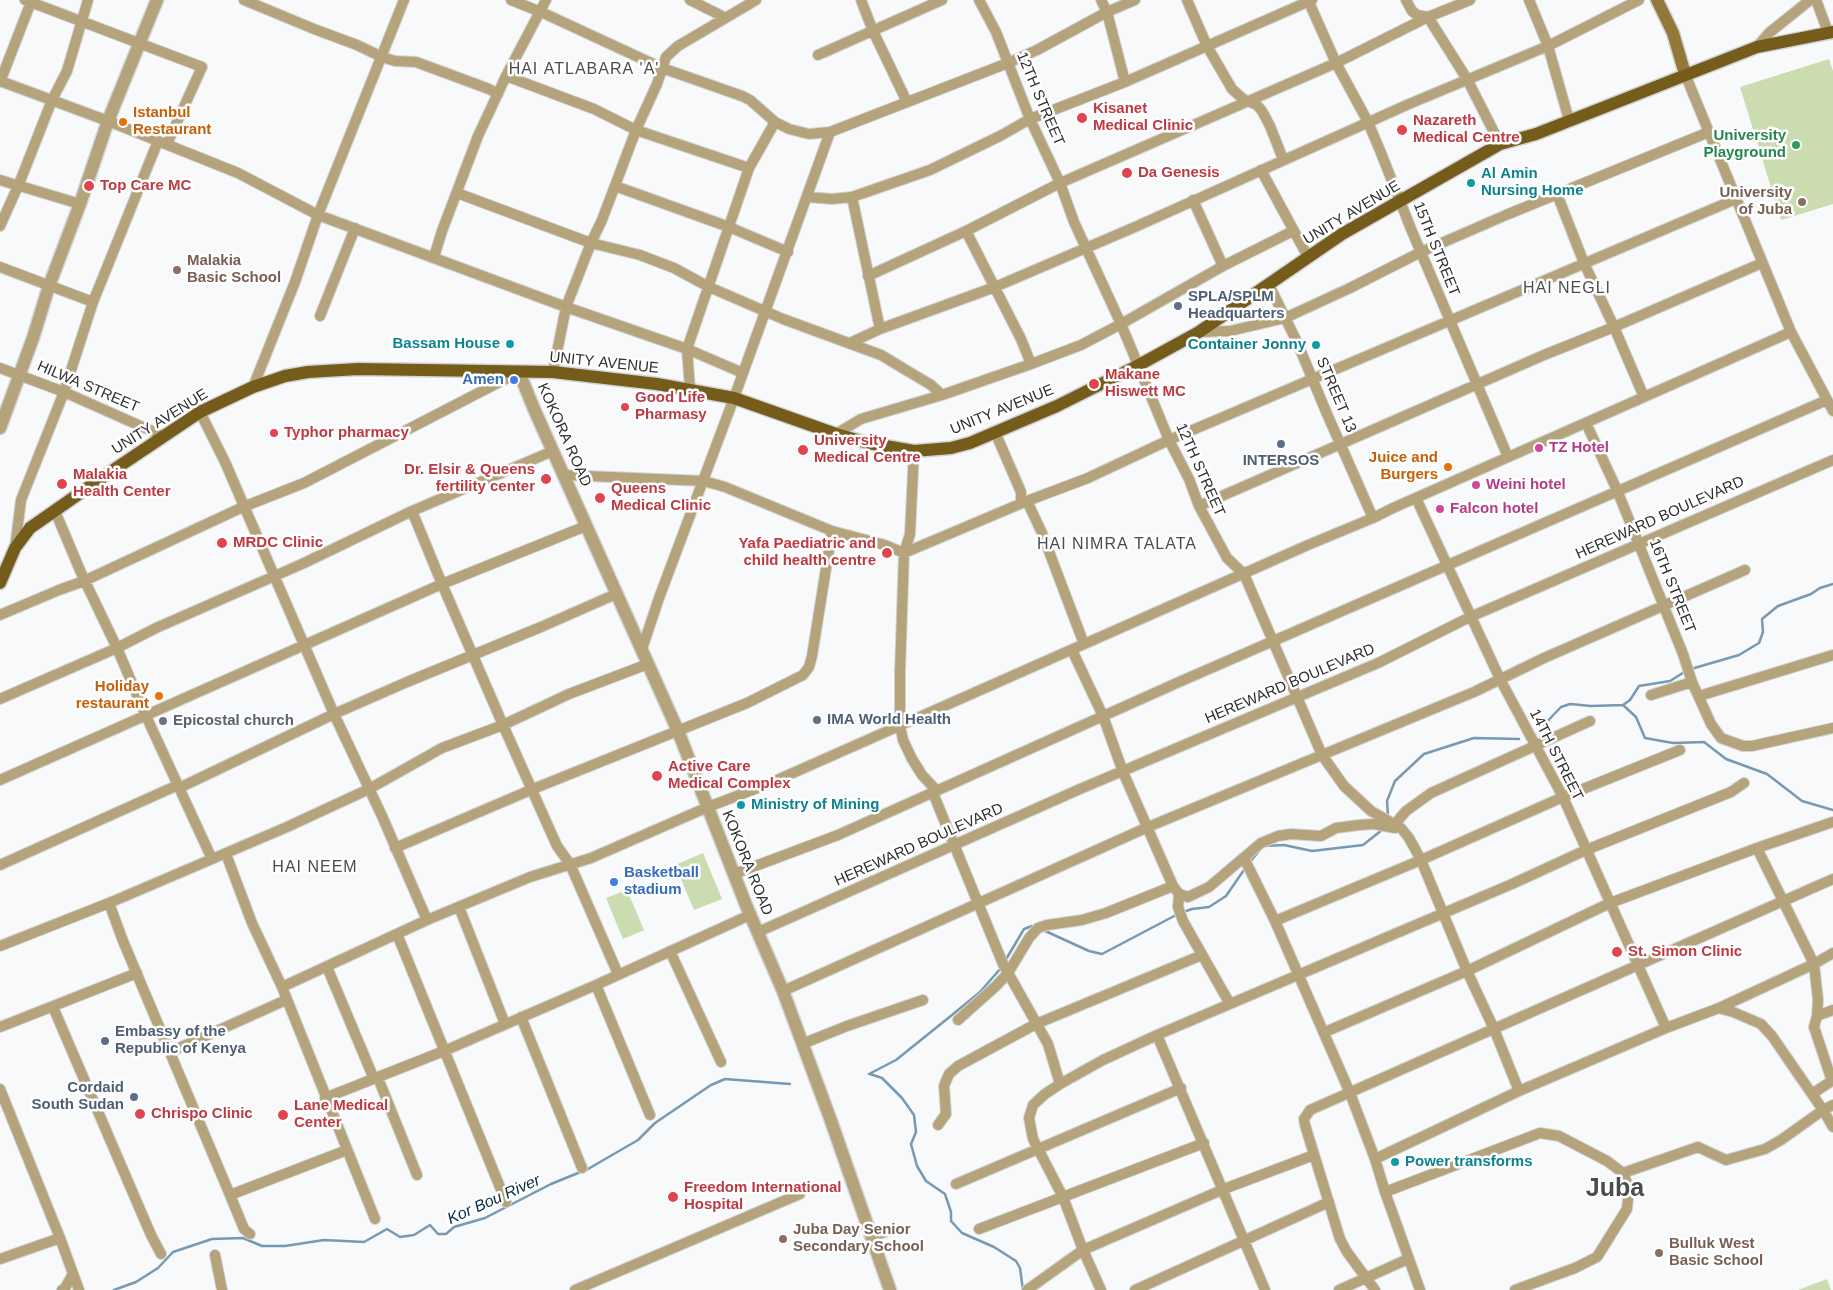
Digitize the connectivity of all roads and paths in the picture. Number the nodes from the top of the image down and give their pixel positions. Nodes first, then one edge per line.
1 (88, 0) edge
2 (157, 0) edge
3 (244, 0) edge
4 (404, 0) edge
5 (511, 0) edge
6 (546, 0) edge
7 (690, 0) edge
8 (756, 0) edge
9 (861, 0) edge
10 (942, 0) edge
11 (979, 0) edge
12 (1101, 0) edge
13 (1135, 0) edge
14 (1187, 0) edge
15 (1309, 0) edge
16 (1406, 0) edge
17 (1470, 0) edge
18 (1529, 0) edge
19 (1639, 0) edge
20 (1657, 0) edge
21 (1810, 0) edge
22 (1816, 0) edge
23 (28, 1) edge
24 (541, 12) junction
25 (1107, 12) junction
26 (724, 17) junction
27 (1428, 17) junction
28 (81, 21) junction
29 (873, 31) junction
30 (1831, 32) edge
31 (141, 43) junction
32 (1207, 46) junction
33 (1548, 46) junction
34 (1757, 47) junction
35 (818, 55) dead end
36 (382, 58) junction
37 (1008, 63) junction
38 (1336, 63) junction
39 (662, 68) junction
40 (1685, 74) junction
41 (506, 76) junction
42 (1467, 79) junction
43 (0, 81) edge
44 (1125, 82) junction
45 (498, 94) junction
46 (52, 100) junction
47 (1249, 101) junction
48 (908, 102) junction
49 (1030, 119) junction
50 (1569, 120) junction
51 (108, 121) junction
52 (775, 122) junction
53 (1368, 122) junction
54 (636, 130) junction
55 (830, 132) junction
56 (1709, 132) junction
57 (162, 142) junction
58 (1500, 144) junction
59 (1283, 159) junction
60 (749, 168) junction
61 (1261, 170) junction
62 (0, 180) edge
63 (1060, 183) junction
64 (19, 184) junction
65 (615, 186) junction
66 (457, 193) junction
67 (1557, 194) junction
68 (808, 197) junction
69 (852, 197) junction
70 (1736, 199) junction
71 (1193, 200) junction
72 (1401, 202) junction
73 (80, 204) junction
74 (318, 215) junction
75 (0, 226) edge
76 (729, 227) junction
77 (355, 228) junction
78 (966, 231) junction
79 (1293, 231) junction
80 (591, 243) junction
81 (1086, 247) junction
82 (788, 252) junction
83 (1421, 252) junction
84 (434, 257) junction
85 (1308, 257) junction
86 (1584, 263) junction
87 (1762, 263) junction
88 (1223, 266) junction
89 (0, 267) edge
90 (868, 276) junction
91 (1269, 285) junction
92 (49, 286) junction
93 (709, 287) junction
94 (995, 288) junction
95 (92, 302) junction
96 (566, 307) junction
97 (764, 311) junction
98 (320, 316) dead end
99 (1285, 318) junction
100 (1449, 320) junction
101 (1121, 324) junction
102 (1614, 327) junction
103 (880, 329) junction
104 (1198, 332) junction
105 (1790, 332) junction
106 (850, 343) junction
107 (687, 349) junction
108 (1031, 364) junction
109 (1137, 366) junction
110 (0, 368) edge
111 (519, 372) junction
112 (553, 372) junction
113 (743, 373) junction
114 (20, 375) junction
115 (1313, 380) junction
116 (1476, 384) junction
117 (254, 387) junction
118 (690, 389) junction
119 (64, 392) junction
120 (942, 395) junction
121 (1644, 397) junction
122 (734, 398) junction
123 (1827, 400) junction
124 (200, 412) junction
125 (1833, 412) edge
126 (1586, 423) junction
127 (0, 428) edge
128 (995, 432) junction
129 (836, 434) junction
130 (163, 436) junction
131 (1169, 440) junction
132 (1341, 445) junction
133 (553, 451) junction
134 (914, 451) junction
135 (1508, 456) junction
136 (1833, 460) edge
137 (564, 475) junction
138 (704, 481) junction
139 (1617, 490) junction
140 (1416, 498) junction
141 (1024, 502) junction
142 (1199, 506) junction
143 (243, 507) junction
144 (54, 511) junction
145 (412, 511) junction
146 (1373, 518) junction
147 (586, 526) junction
148 (832, 531) junction
149 (1638, 544) junction
150 (15, 548) junction
151 (904, 553) junction
152 (1448, 565) junction
153 (1745, 570) dead end
154 (1244, 574) junction
155 (274, 576) junction
156 (84, 581) junction
157 (0, 584) edge
158 (442, 584) junction
159 (616, 594) junction
160 (1662, 605) junction
161 (0, 616) edge
162 (1470, 617) junction
163 (1273, 641) junction
164 (1084, 644) junction
165 (305, 645) junction
166 (117, 648) junction
167 (642, 650) junction
168 (1072, 650) junction
169 (473, 655) junction
170 (1833, 655) edge
171 (648, 664) junction
172 (1500, 680) junction
173 (1692, 682) junction
174 (1651, 696) dead end
175 (1699, 696) junction
176 (1298, 697) junction
177 (0, 699) edge
178 (334, 714) junction
179 (146, 716) junction
180 (1103, 716) junction
181 (1590, 721) dead end
182 (502, 725) junction
183 (900, 726) junction
184 (1833, 728) edge
185 (678, 731) junction
186 (1535, 746) junction
187 (1680, 750) dead end
188 (1322, 755) junction
189 (1123, 772) junction
190 (0, 780) edge
191 (1744, 783) dead end
192 (179, 786) junction
193 (369, 789) junction
194 (533, 790) junction
195 (935, 792) junction
196 (1563, 797) junction
197 (708, 807) junction
198 (1833, 822) edge
199 (1398, 826) junction
200 (1148, 827) junction
201 (955, 846) junction
202 (395, 848) junction
203 (1758, 848) junction
204 (1586, 850) junction
205 (226, 854) junction
206 (1244, 858) junction
207 (212, 859) junction
208 (1421, 860) junction
209 (570, 864) junction
210 (0, 865) edge
211 (734, 874) junction
212 (1833, 879) edge
213 (1176, 890) junction
214 (1784, 900) junction
215 (109, 903) junction
216 (979, 903) junction
217 (1610, 903) junction
218 (459, 906) junction
219 (1444, 913) junction
220 (750, 915) junction
221 (427, 920) junction
222 (1275, 921) junction
223 (758, 932) junction
224 (397, 934) junction
225 (0, 946) edge
226 (670, 951) junction
227 (1833, 953) edge
228 (1202, 954) junction
229 (1814, 964) junction
230 (1638, 966) junction
231 (328, 967) junction
232 (1467, 971) junction
233 (137, 973) junction
234 (1008, 973) junction
235 (618, 974) junction
236 (1299, 975) junction
237 (596, 985) junction
238 (282, 987) junction
239 (783, 991) junction
240 (286, 1000) junction
241 (922, 1000) dead end
242 (1230, 1004) junction
243 (53, 1007) junction
244 (1719, 1008) junction
245 (1833, 1010) edge
246 (1817, 1016) junction
247 (521, 1017) junction
248 (958, 1020) dead end
249 (505, 1024) junction
250 (1036, 1024) junction
251 (0, 1027) edge
252 (1666, 1028) junction
253 (1494, 1029) junction
254 (1324, 1032) junction
255 (1157, 1034) junction
256 (802, 1044) junction
257 (444, 1051) junction
258 (170, 1052) junction
259 (721, 1062) dead end
260 (376, 1078) junction
261 (1832, 1081) edge
262 (1060, 1084) junction
263 (1181, 1088) junction
264 (0, 1089) edge
265 (1519, 1091) junction
266 (1350, 1093) junction
267 (1812, 1094) junction
268 (325, 1098) junction
269 (1833, 1105) edge
270 (1823, 1110) junction
271 (650, 1115) dead end
272 (938, 1124) dead end
273 (1833, 1127) edge
274 (1204, 1143) junction
275 (347, 1150) junction
276 (1038, 1150) junction
277 (1314, 1155) junction
278 (1375, 1159) junction
279 (582, 1168) dead end
280 (1623, 1173) junction
281 (417, 1175) dead end
282 (956, 1184) dead end
283 (1224, 1189) junction
284 (1385, 1192) junction
285 (800, 1194) dead end
286 (230, 1195) junction
287 (1063, 1196) junction
288 (506, 1202) dead end
289 (1329, 1202) junction
290 (375, 1219) dead end
291 (979, 1229) dead end
292 (893, 1230) dead end
293 (250, 1234) dead end
294 (871, 1237) junction
295 (60, 1238) junction
296 (1245, 1240) junction
297 (1083, 1250) junction
298 (161, 1254) dead end
299 (215, 1255) dead end
300 (0, 1259) edge
301 (1408, 1259) junction
302 (72, 1274) junction
303 (1367, 1279) junction
304 (1262, 1289) edge
305 (62, 1290) edge
306 (79, 1290) edge
307 (222, 1290) edge
308 (575, 1290) edge
309 (890, 1290) edge
310 (1027, 1290) edge
311 (1101, 1290) edge
312 (1135, 1290) edge
313 (1339, 1290) edge
314 (1375, 1290) edge
315 (1420, 1290) edge
316 (1515, 1290) edge

1 - 28 street
2 - 31 street
3 - 36 street
4 - 36 street
5 - 24 street
6 - 24 street
7 - 26 street
8 - 26 street
9 - 29 street
10 - 29 street
11 - 37 street, 12TH STREET
12 - 25 street
13 - 25 street
14 - 32 street
15 - 32 street
15 - 38 street, 15TH STREET
16 - 27 street
17 - 27 street
18 - 33 street
19 - 33 street
20 - 40 main road
21 - 34 street
22 - 30 street
23 - 28 street
23 - 43 street
24 - 39 street
24 - 41 street
25 - 37 street
25 - 44 street
26 - 39 street
27 - 38 street
27 - 42 street
28 - 31 street
28 - 46 street
29 - 35 street
29 - 48 street
30 - 34 main road, UNITY AVENUE
31 - 51 street
31 - 57 street
32 - 44 street
32 - 47 street
33 - 42 street
33 - 50 street
34 - 40 main road, UNITY AVENUE
36 - 45 street
36 - 74 street
37 - 48 street
37 - 49 street, 12TH STREET
38 - 47 street
38 - 53 street, 15TH STREET
39 - 52 street
39 - 54 street
40 - 50 main road, UNITY AVENUE
40 - 56 street
41 - 45 street
41 - 54 street
42 - 53 street
42 - 58 street
43 - 46 street
44 - 49 street
45 - 66 street
46 - 51 street
46 - 64 street
47 - 59 street
47 - 63 street
48 - 55 street
49 - 63 street, 12TH STREET
49 - 69 street
50 - 58 main road, UNITY AVENUE
51 - 57 street
51 - 73 street
52 - 55 street
52 - 60 street
53 - 59 street
53 - 72 street, 15TH STREET
54 - 60 street
54 - 65 street
55 - 68 street
56 - 67 street
56 - 70 street
57 - 74 street
57 - 95 street
58 - 72 main road, UNITY AVENUE
59 - 61 street
60 - 76 street
61 - 71 street
61 - 79 street
62 - 64 street
63 - 78 street
63 - 81 street, 12TH STREET
64 - 73 street
64 - 75 street
65 - 76 street
65 - 80 street
66 - 80 street
66 - 84 street
67 - 83 street
67 - 86 street
68 - 69 street
68 - 82 street
69 - 90 street
70 - 86 street
70 - 87 street
71 - 81 street
71 - 88 street
72 - 83 street, 15TH STREET
72 - 85 main road, UNITY AVENUE
73 - 92 street
74 - 77 street
74 - 117 street
76 - 82 street
76 - 93 street
77 - 84 street
77 - 98 street
78 - 90 street
78 - 94 street
79 - 85 street
79 - 88 street
80 - 93 street
80 - 96 street
81 - 94 street
81 - 101 street, 12TH STREET
82 - 97 street
83 - 99 street
83 - 100 street, 15TH STREET
84 - 96 street
85 - 91 main road, UNITY AVENUE
86 - 100 street
86 - 102 street
87 - 102 street
87 - 105 street
88 - 101 street
89 - 92 street
90 - 103 street
91 - 99 street, STREET 13
91 - 104 main road, UNITY AVENUE
92 - 95 street
92 - 114 street
93 - 97 street
93 - 107 street
94 - 103 street
94 - 108 street
95 - 119 street
96 - 107 street
96 - 112 street
97 - 106 street
97 - 113 street
99 - 104 street
99 - 115 street, STREET 13
100 - 115 street
100 - 116 street, 15TH STREET
101 - 108 street
101 - 109 street, 12TH STREET
102 - 116 street
102 - 121 street
103 - 106 street
104 - 109 main road, UNITY AVENUE
105 - 121 street
105 - 123 street
106 - 120 street
107 - 113 street
107 - 118 street
108 - 120 street
109 - 128 main road, UNITY AVENUE
109 - 131 street, 12TH STREET
110 - 114 street, HILWA STREET
111 - 112 main road, UNITY AVENUE
111 - 117 main road, UNITY AVENUE
111 - 133 street, KOKORA ROAD
111 - 143 street
112 - 118 main road, UNITY AVENUE
113 - 122 street
114 - 119 street, HILWA STREET
114 - 127 street
115 - 131 street
115 - 132 street, STREET 13
116 - 132 street
116 - 135 street, 15TH STREET
117 - 124 main road, UNITY AVENUE
118 - 122 main road, UNITY AVENUE
119 - 130 street, HILWA STREET
119 - 150 street
120 - 129 street
121 - 126 street
122 - 129 main road, UNITY AVENUE
122 - 138 street
123 - 125 street
123 - 139 street
124 - 130 main road, UNITY AVENUE
124 - 143 street
126 - 135 street
126 - 139 street, 16TH STREET
128 - 134 main road, UNITY AVENUE
128 - 141 street
129 - 134 main road, UNITY AVENUE
130 - 144 main road, UNITY AVENUE
131 - 141 street
131 - 142 street, 12TH STREET
132 - 142 street
132 - 146 street, STREET 13
133 - 137 street, KOKORA ROAD
133 - 145 street
134 - 151 street
135 - 140 street
136 - 149 street, HEREWARD BOULEVARD
137 - 138 street
137 - 147 street, KOKORA ROAD
138 - 148 street
138 - 167 street
139 - 149 street, 16TH STREET
139 - 152 street
140 - 146 street
140 - 152 street, 14TH STREET
141 - 151 street
141 - 164 street
142 - 154 street, 12TH STREET
143 - 155 street
143 - 156 street
144 - 150 main road, UNITY AVENUE
144 - 156 street
145 - 155 street
145 - 158 street
146 - 154 street
147 - 158 street
147 - 159 street, KOKORA ROAD
148 - 151 street
148 - 185 street
149 - 160 street, 16TH STREET
149 - 162 street, HEREWARD BOULEVARD
150 - 157 main road, UNITY AVENUE
151 - 183 street
152 - 162 street, 14TH STREET
152 - 163 street
153 - 160 street
154 - 163 street, 12TH STREET
154 - 164 street
155 - 165 street
155 - 166 street
156 - 161 street
156 - 166 street
158 - 165 street
158 - 169 street
159 - 167 street, KOKORA ROAD
159 - 169 street
160 - 172 street
160 - 173 street, 16TH STREET
162 - 172 street, 14TH STREET
162 - 176 street, HEREWARD BOULEVARD
163 - 176 street, 12TH STREET
163 - 180 street
164 - 168 street
165 - 178 street
165 - 179 street
166 - 177 street
166 - 179 street
167 - 171 street, KOKORA ROAD
168 - 180 street
168 - 183 street
169 - 178 street
169 - 182 street
170 - 175 street
171 - 182 street
171 - 185 street, KOKORA ROAD
172 - 186 street, 14TH STREET
172 - 188 street
173 - 174 street
173 - 175 street, 16TH STREET
175 - 184 street, 16TH STREET
176 - 188 street, 12TH STREET
176 - 189 street, HEREWARD BOULEVARD
178 - 192 street
178 - 193 street
179 - 190 street
179 - 192 street
180 - 189 street
180 - 195 street
181 - 186 street
182 - 193 street
182 - 194 street
183 - 195 street
183 - 197 street
185 - 194 street
185 - 197 street, KOKORA ROAD
186 - 196 street, 14TH STREET
186 - 199 street
187 - 196 street
188 - 199 street, 12TH STREET
188 - 200 street
189 - 200 street
189 - 201 street, HEREWARD BOULEVARD
191 - 204 street
192 - 207 street
192 - 210 street
193 - 202 street
193 - 205 street
194 - 202 street
194 - 209 street
195 - 201 street
195 - 211 street
196 - 204 street, 14TH STREET
196 - 208 street
197 - 209 street
197 - 211 street, KOKORA ROAD
198 - 203 street
199 - 206 street
199 - 208 street, 12TH STREET
200 - 213 street
200 - 216 street
201 - 216 street
201 - 223 street, HEREWARD BOULEVARD
202 - 221 street
203 - 214 street
203 - 217 street
204 - 217 street, 14TH STREET
204 - 219 street
205 - 207 street
205 - 238 street
206 - 213 street
206 - 222 street
207 - 215 street
208 - 219 street, 12TH STREET
208 - 222 street
209 - 218 street
209 - 235 street
211 - 220 street, KOKORA ROAD
212 - 214 street
213 - 228 street
213 - 234 street
214 - 229 street
214 - 230 street
215 - 225 street
215 - 233 street
216 - 234 street
216 - 239 street
217 - 230 street, 14TH STREET
217 - 232 street
218 - 221 street
218 - 249 street
219 - 232 street, 12TH STREET
219 - 236 street
220 - 223 street, KOKORA ROAD
220 - 226 street
221 - 224 street
222 - 236 street
223 - 239 street, KOKORA ROAD
224 - 231 street
224 - 257 street
226 - 235 street
226 - 259 street
227 - 229 street
228 - 242 street
228 - 250 street
229 - 244 street
229 - 246 street
230 - 252 street, 14TH STREET
230 - 253 street
231 - 238 street
231 - 260 street
232 - 253 street, 12TH STREET
232 - 254 street
233 - 243 street
233 - 258 street
234 - 248 street
234 - 250 street
235 - 237 street
236 - 242 street
236 - 254 street
237 - 247 street
237 - 271 street
238 - 240 street
239 - 256 street, KOKORA ROAD
240 - 258 street
240 - 268 street
241 - 256 street
242 - 255 street
243 - 251 street
243 - 298 street
244 - 252 street
244 - 267 street
245 - 246 street
246 - 261 street
247 - 249 street
247 - 279 street
249 - 257 street
250 - 262 street
250 - 272 street
252 - 265 street
253 - 265 street, 12TH STREET
253 - 266 street
254 - 266 street
255 - 262 street
255 - 263 street
256 - 294 street, KOKORA ROAD
257 - 260 street
257 - 288 street
258 - 286 street
260 - 268 street
260 - 281 street
261 - 267 street
262 - 276 street
263 - 274 street
263 - 276 street
264 - 295 street
265 - 278 street
266 - 277 street
266 - 278 street
267 - 270 street
268 - 275 street
269 - 270 street
270 - 273 street
270 - 280 street
274 - 283 street
274 - 287 street
275 - 286 street
275 - 290 street
276 - 282 street
276 - 287 street
277 - 283 street
277 - 289 street
278 - 284 street
280 - 284 street
280 - 316 street
283 - 296 street
283 - 297 street
284 - 301 street
285 - 308 street
286 - 293 street
287 - 291 street
287 - 297 street
289 - 296 street
289 - 303 street
292 - 294 street
294 - 309 street, KOKORA ROAD
295 - 300 street
295 - 302 street
296 - 304 street
296 - 312 street
297 - 310 street
297 - 311 street
299 - 307 street
301 - 303 street
301 - 315 street
302 - 305 street
302 - 306 street
303 - 313 street
303 - 314 street

